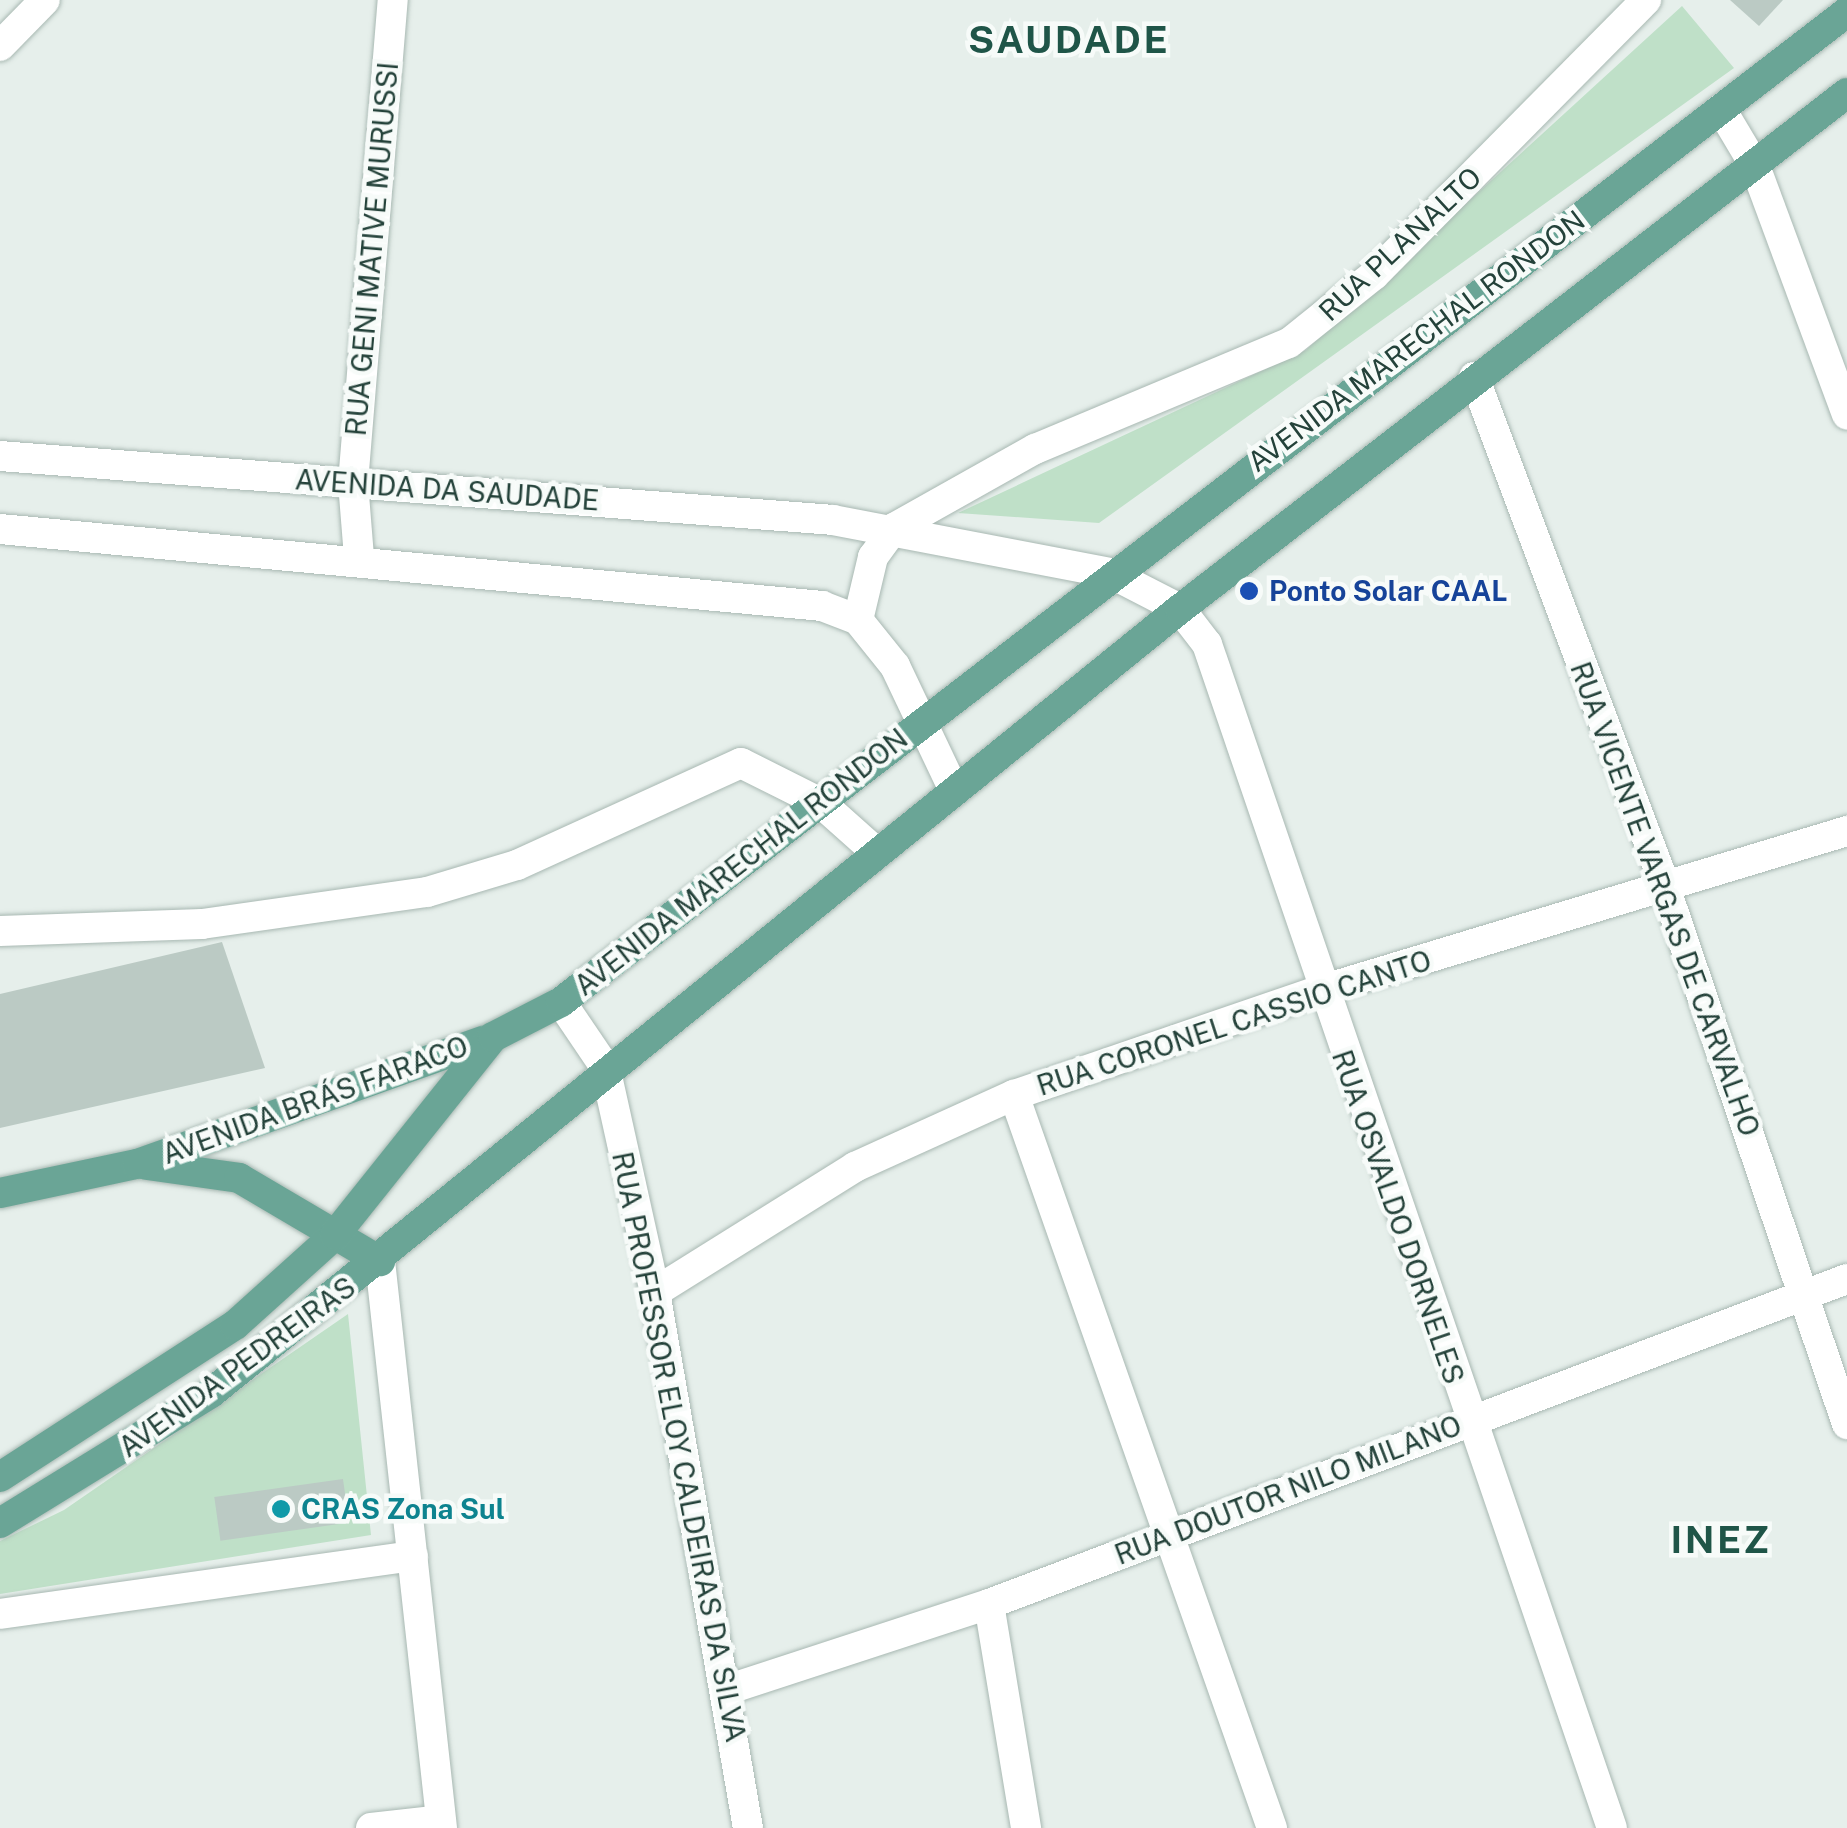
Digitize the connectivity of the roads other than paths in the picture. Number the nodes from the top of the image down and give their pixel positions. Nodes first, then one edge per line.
1 (393, 0) edge
2 (1646, 0) edge
3 (35, 7) edge
4 (1847, 12) edge
5 (0, 46) edge
6 (1847, 93) edge
7 (1722, 109) junction
8 (1755, 166) junction
9 (1474, 376) junction
10 (1847, 415) edge
11 (0, 456) edge
12 (353, 483) junction
13 (894, 528) junction
14 (0, 530) edge
15 (358, 557) junction
16 (1110, 572) junction
17 (1180, 609) junction
18 (858, 620) junction
19 (921, 722) junction
20 (954, 790) junction
21 (821, 803) junction
22 (1847, 831) edge
23 (876, 852) junction
24 (1668, 892) junction
25 (0, 931) edge
26 (1318, 991) junction
27 (561, 1002) junction
28 (493, 1037) junction
29 (605, 1067) junction
30 (1014, 1095) junction
31 (138, 1164) junction
32 (0, 1192) edge
33 (335, 1235) junction
34 (380, 1260) junction
35 (1847, 1279) edge
36 (655, 1292) junction
37 (1803, 1294) junction
38 (1470, 1421) junction
39 (1847, 1424) edge
40 (0, 1477) edge
41 (0, 1523) edge
42 (1172, 1534) junction
43 (412, 1556) junction
44 (989, 1604) junction
45 (0, 1614) edge
46 (726, 1690) junction
47 (442, 1824) edge
48 (371, 1828) edge
49 (748, 1828) edge
50 (1026, 1828) edge
51 (1272, 1828) edge
52 (1612, 1828) edge

1 - 12 street, RUA GENI MATIVE MURUSSI
2 - 13 street, RUA PLANALTO
3 - 5 street
4 - 7 main road, AVENIDA MARECHAL RONDON
6 - 8 main road
7 - 8 street
7 - 16 main road, AVENIDA MARECHAL RONDON
8 - 9 main road
8 - 10 street
9 - 17 main road
9 - 24 street, RUA VICENTE VARGAS DE CARVALHO
11 - 12 street, AVENIDA DA SAUDADE
12 - 13 street, AVENIDA DA SAUDADE
12 - 15 street, RUA GENI MATIVE MURUSSI
13 - 16 street
13 - 18 street
14 - 15 street
15 - 18 street
16 - 17 street
16 - 19 main road, AVENIDA MARECHAL RONDON
17 - 20 main road
17 - 26 street, RUA OSVALDO DORNELES
18 - 19 street, AVENIDA MARECHAL RONDON
19 - 20 street, AVENIDA MARECHAL RONDON
19 - 21 main road, AVENIDA MARECHAL RONDON
20 - 23 main road
21 - 23 street
21 - 25 street
21 - 27 main road, AVENIDA MARECHAL RONDON
22 - 24 street, RUA CORONEL CASSIO CANTO
23 - 29 main road
24 - 26 street, RUA CORONEL CASSIO CANTO
24 - 37 street, RUA VICENTE VARGAS DE CARVALHO
26 - 30 street, RUA CORONEL CASSIO CANTO
26 - 38 street, RUA OSVALDO DORNELES
27 - 28 main road, AVENIDA MARECHAL RONDON
27 - 29 street, AVENIDA MARECHAL RONDON
28 - 31 main road, AVENIDA BRÁS FARACO
28 - 33 main road, AVENIDA MARECHAL RONDON
29 - 34 main road
29 - 36 street, RUA PROFESSOR ELOY CALDEIRAS DA SILVA
30 - 36 street, RUA CORONEL CASSIO CANTO
30 - 42 street
31 - 32 main road, AVENIDA BRÁS FARACO
31 - 33 main road, AVENIDA BRÁS FARACO
33 - 34 main road, AVENIDA PEDREIRAS
33 - 40 main road, AVENIDA PEDREIRAS
34 - 41 main road, AVENIDA PEDREIRAS
34 - 43 street
35 - 37 street, RUA DOUTOR NILO MILANO
36 - 46 street, RUA PROFESSOR ELOY CALDEIRAS DA SILVA
37 - 38 street, RUA DOUTOR NILO MILANO
37 - 39 street, RUA VICENTE VARGAS DE CARVALHO
38 - 42 street, RUA DOUTOR NILO MILANO
38 - 52 street, RUA OSVALDO DORNELES
42 - 44 street, RUA DOUTOR NILO MILANO
42 - 51 street
43 - 45 street
43 - 47 street
44 - 46 street, RUA DOUTOR NILO MILANO
44 - 50 street
46 - 49 street, RUA PROFESSOR ELOY CALDEIRAS DA SILVA
47 - 48 street

